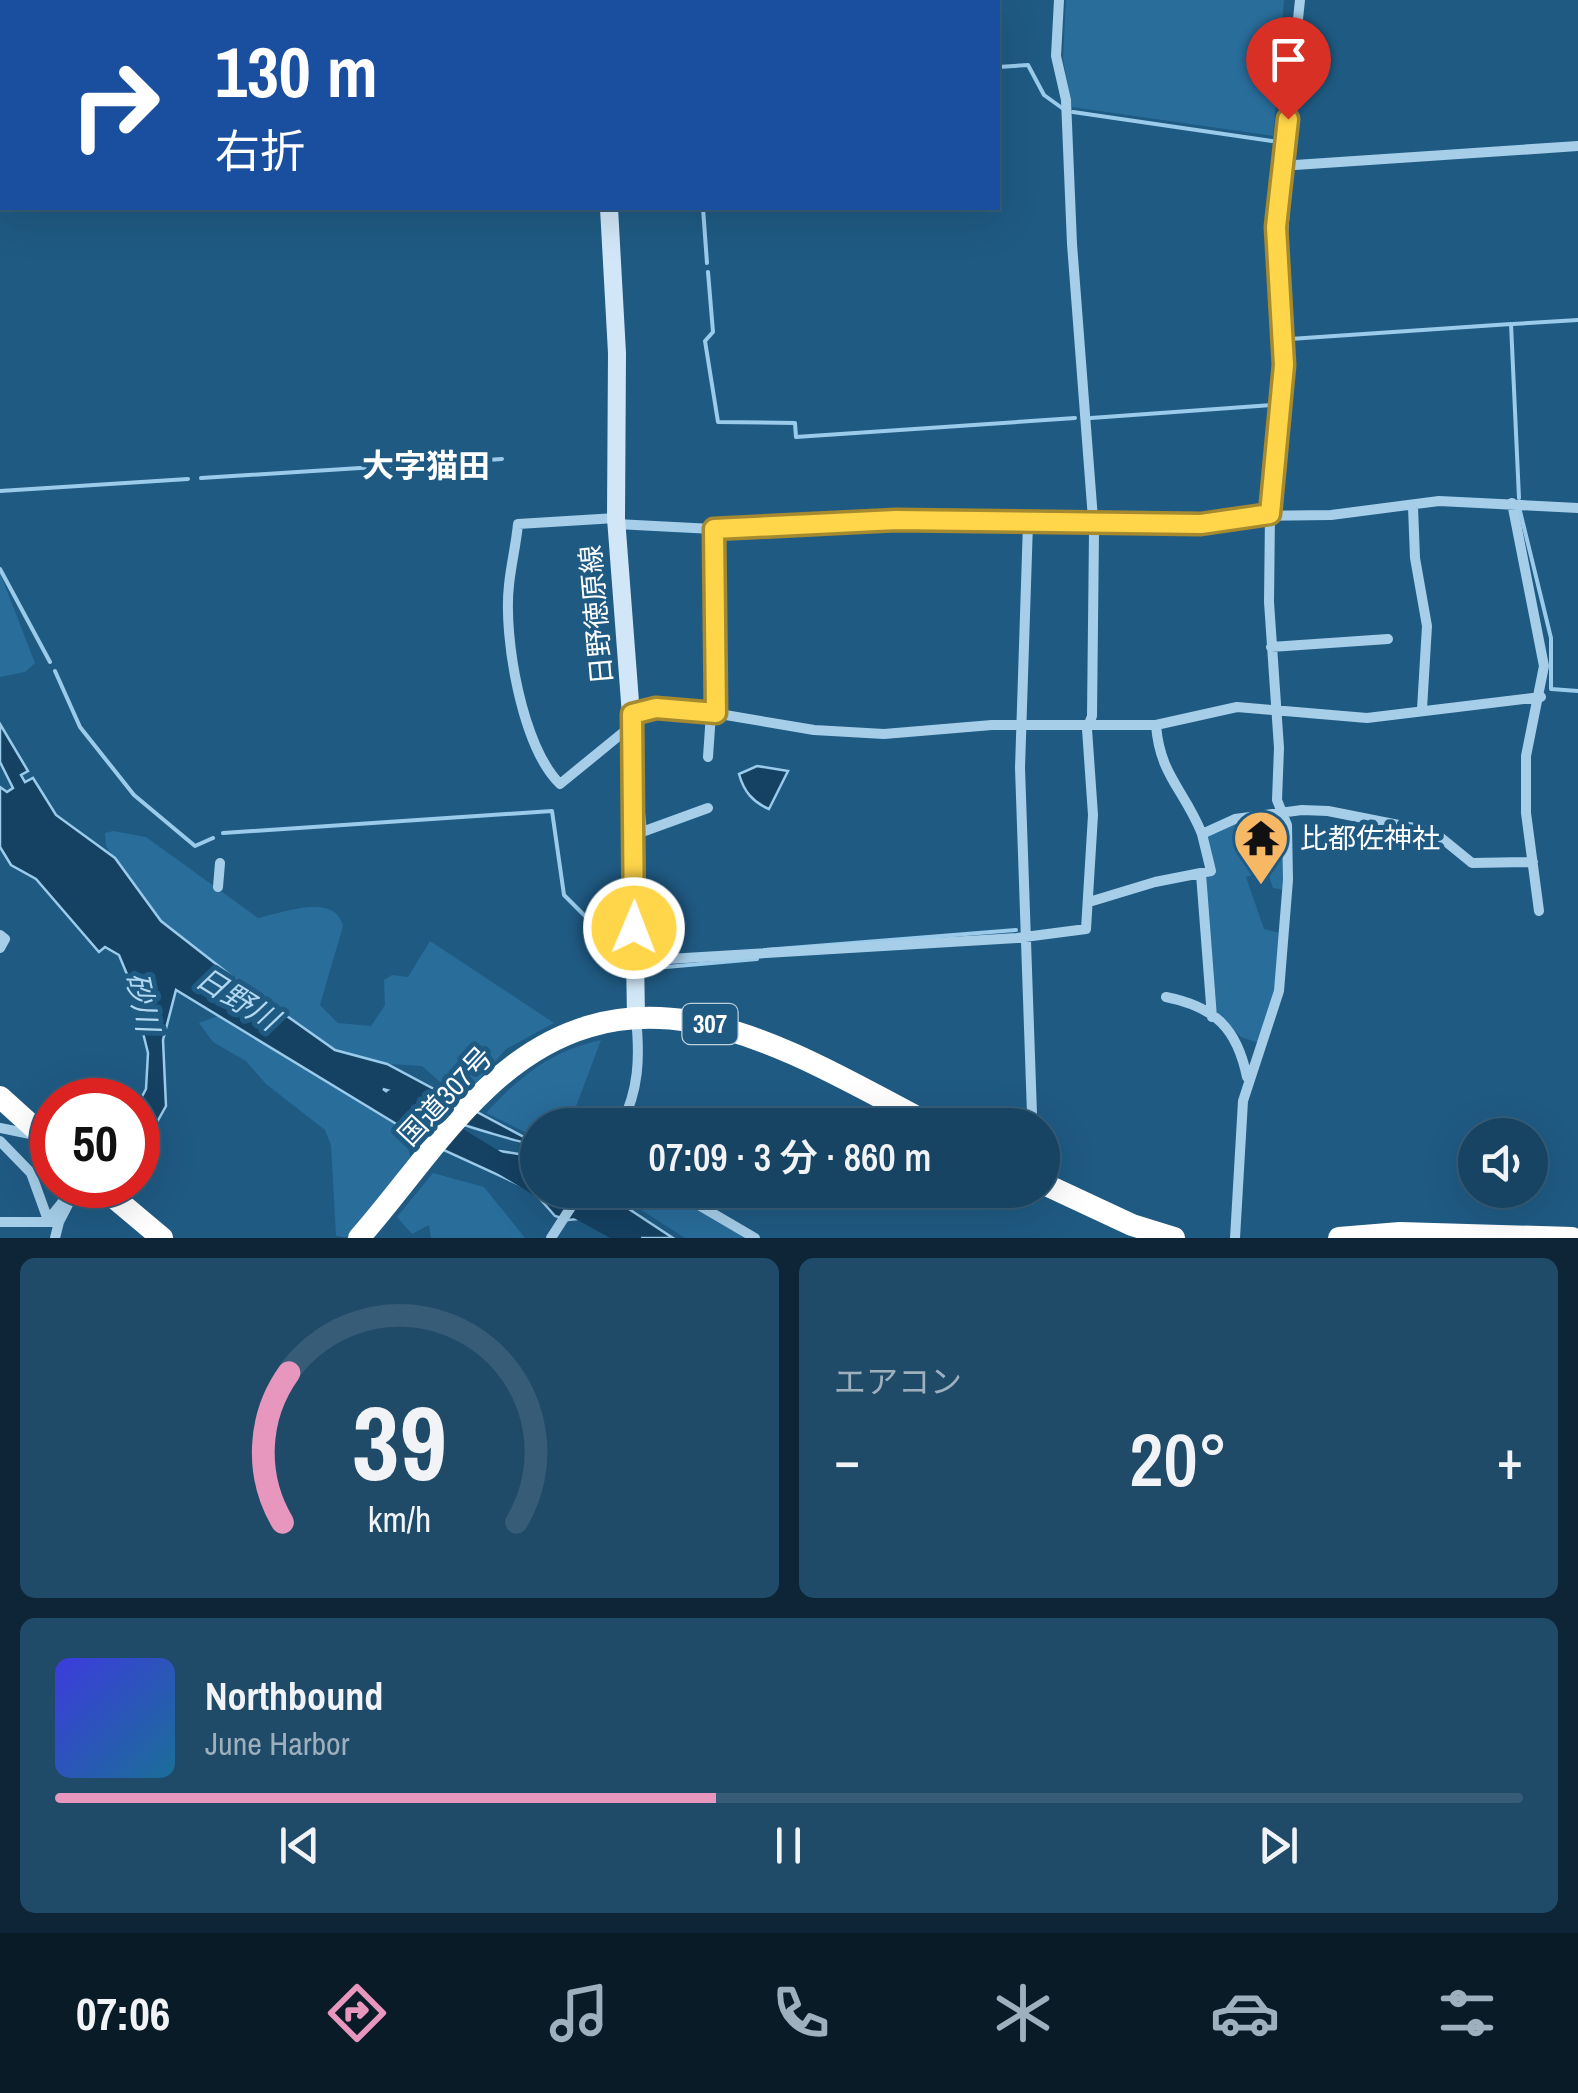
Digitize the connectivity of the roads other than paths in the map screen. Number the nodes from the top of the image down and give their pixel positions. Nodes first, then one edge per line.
1 (1060, 0) edge
2 (1300, 0) edge
3 (1578, 146) edge
4 (1280, 166) junction
5 (609, 210) edge
6 (1512, 503) junction
7 (1413, 507) junction
8 (1578, 508) edge
9 (1270, 514) junction
10 (616, 521) junction
11 (1028, 522) junction
12 (1091, 524) junction
13 (714, 529) junction
14 (1388, 639) dead end
15 (1271, 646) junction
16 (1541, 696) junction
17 (1278, 707) junction
18 (1422, 709) junction
19 (714, 713) junction
20 (632, 720) junction
21 (1090, 724) junction
22 (1156, 725) junction
23 (1022, 727) junction
24 (708, 757) dead end
25 (633, 802) junction
26 (708, 808) dead end
27 (1281, 812) junction
28 (1202, 834) junction
29 (1533, 862) junction
30 (220, 863) dead end
31 (1201, 874) junction
32 (218, 887) dead end
33 (1089, 902) junction
34 (1539, 911) dead end
35 (1025, 935) junction
36 (0, 936) edge
37 (0, 948) edge
38 (634, 961) junction
39 (1166, 996) dead end
40 (1212, 1017) junction
41 (636, 1018) junction
42 (1247, 1078) junction
43 (0, 1097) edge
44 (628, 1108) edge
45 (897, 1108) edge
46 (1032, 1108) edge
47 (30, 1124) edge
48 (0, 1128) edge
49 (30, 1136) edge
50 (0, 1140) edge
51 (1060, 1192) edge
52 (62, 1208) edge
53 (124, 1208) edge
54 (570, 1208) edge
55 (704, 1208) edge
56 (54, 1221) junction
57 (0, 1222) edge
58 (1146, 1234) edge
59 (361, 1236) edge
60 (55, 1238) edge
61 (162, 1238) edge
62 (551, 1238) edge
63 (755, 1238) edge
64 (1174, 1238) edge
65 (1234, 1238) edge
66 (1339, 1238) edge
67 (1572, 1238) edge

1 - 12 street
2 - 4 street
3 - 4 street
4 - 9 street
5 - 10 main road, 日野徳原線
6 - 7 street
6 - 8 street
6 - 16 street
7 - 9 street
7 - 18 street
9 - 12 street
9 - 15 street
10 - 13 street
10 - 20 main road, 日野徳原線
10 - 20 street
11 - 12 street
11 - 13 street
11 - 23 street
12 - 21 street
13 - 19 street
14 - 15 street
15 - 17 street
16 - 18 street
16 - 29 street
17 - 18 street
17 - 22 street
17 - 27 street
19 - 20 street
19 - 23 street
19 - 24 street
20 - 25 main road, 日野徳原線
21 - 22 street
21 - 23 street
21 - 33 street
22 - 28 street
23 - 35 street
25 - 26 street
25 - 38 main road, 日野徳原線
27 - 28 street
27 - 29 street
27 - 42 street
28 - 31 street
29 - 34 street
30 - 32 street
31 - 33 street
31 - 40 street
33 - 35 street
35 - 38 street
35 - 46 street
36 - 37 street
38 - 41 main road, 日野徳原線
39 - 40 street
40 - 42 street
41 - 44 street
41 - 45 highway, 国道307号 / 307
41 - 59 highway, 国道307号 / 307
42 - 65 street
43 - 47 highway
48 - 49 street
50 - 56 street
51 - 58 highway
52 - 56 street
53 - 61 highway
54 - 62 street
55 - 63 street
56 - 57 street
56 - 60 street
58 - 64 highway
66 - 67 highway

